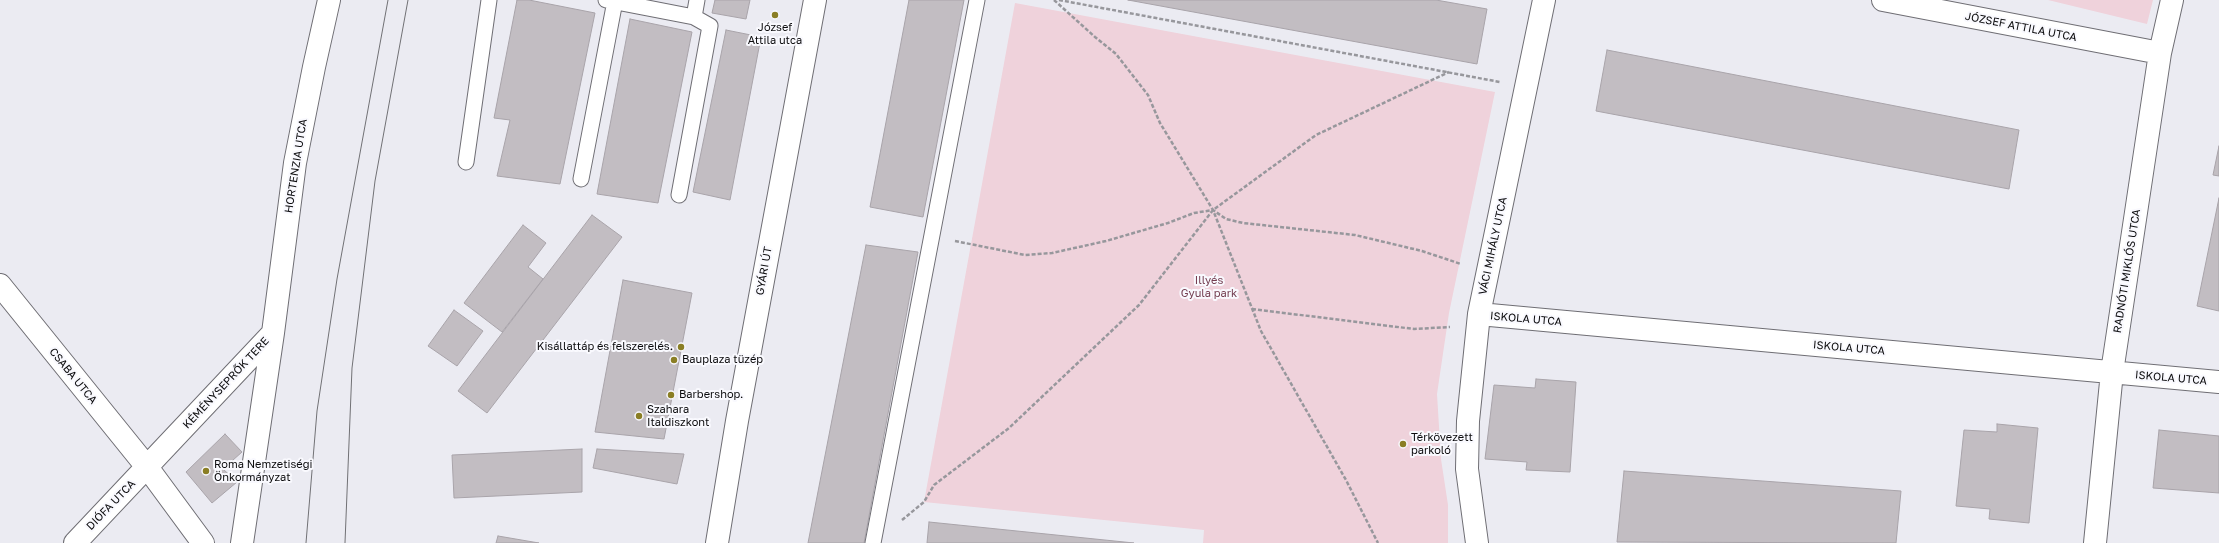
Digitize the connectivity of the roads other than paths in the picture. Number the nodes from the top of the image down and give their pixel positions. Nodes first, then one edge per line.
1 (329, 0) edge
2 (489, 0) edge
3 (698, 0) edge
4 (815, 0) edge
5 (976, 0) edge
6 (1544, 0) edge
7 (1883, 0) edge
8 (2172, 0) edge
9 (610, 1) edge
10 (1968, 8) edge
11 (694, 17) junction
12 (2160, 53) junction
13 (466, 162) dead end
14 (581, 179) dead end
15 (679, 196) dead end
16 (0, 285) edge
17 (1479, 314) junction
18 (273, 333) junction
19 (2112, 372) junction
20 (2219, 382) edge
21 (147, 467) junction
22 (75, 543) edge
23 (203, 543) edge
24 (242, 543) edge
25 (718, 543) edge
26 (874, 543) edge
27 (1477, 543) edge
28 (2095, 543) edge

1 - 18 street, HORTENZIA UTCA
2 - 13 lane
3 - 11 lane
4 - 25 street, GYÁRI ÚT
5 - 26 lane
6 - 17 street, VÁCI MIHÁLY UTCA
7 - 10 street, JÓZSEF ATTILA UTCA
8 - 12 street, RADNÓTI MIKLÓS UTCA
9 - 11 lane
9 - 14 lane
10 - 12 street, JÓZSEF ATTILA UTCA
11 - 15 lane
12 - 19 street, RADNÓTI MIKLÓS UTCA
16 - 21 street, CSABA UTCA
17 - 19 street, ISKOLA UTCA
17 - 27 street, VÁCI MIHÁLY UTCA
18 - 21 street, KÉMÉNYSEPRŐK TERE
18 - 24 street, KÉMÉNYSEPRŐK TERE
19 - 20 street, ISKOLA UTCA
19 - 28 street, RADNÓTI MIKLÓS UTCA
21 - 22 street, DIÓFA UTCA
21 - 23 street

